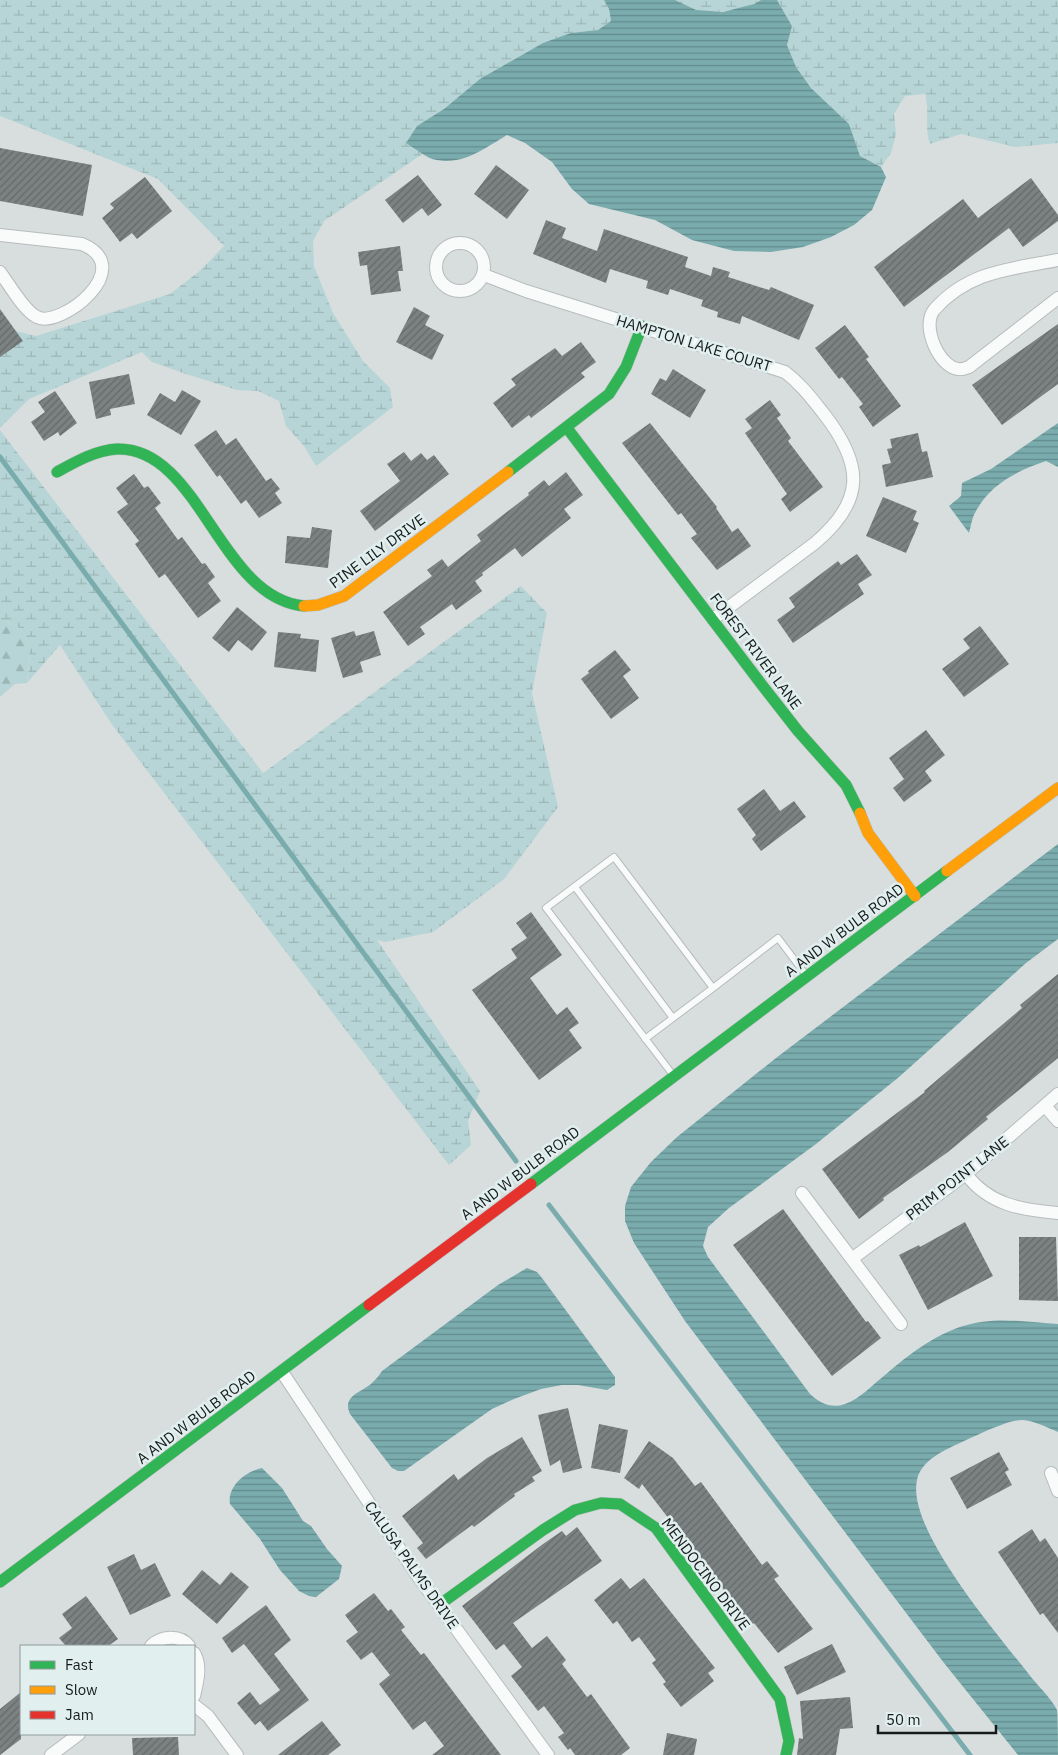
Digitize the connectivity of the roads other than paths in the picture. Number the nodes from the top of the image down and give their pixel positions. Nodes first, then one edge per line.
1 (0, 235) edge
2 (1058, 260) edge
3 (0, 272) edge
4 (484, 275) dead end
5 (1058, 298) edge
6 (642, 326) junction
7 (567, 428) junction
8 (57, 472) dead end
9 (713, 619) junction
10 (1058, 788) edge
11 (575, 887) junction
12 (915, 896) junction
13 (807, 977) junction
14 (713, 988) junction
15 (673, 1018) junction
16 (645, 1039) junction
17 (673, 1076) junction
18 (1058, 1094) edge
19 (1046, 1106) junction
20 (1058, 1121) edge
21 (966, 1174) junction
22 (802, 1193) dead end
23 (1058, 1213) edge
24 (853, 1258) junction
25 (901, 1324) dead end
26 (282, 1372) junction
27 (1051, 1473) dead end
28 (1058, 1491) edge
29 (0, 1582) edge
30 (439, 1605) junction
31 (153, 1645) edge
32 (188, 1645) edge
33 (195, 1654) edge
34 (195, 1692) edge
35 (195, 1706) edge
36 (78, 1735) edge
37 (51, 1755) edge
38 (237, 1755) edge
39 (548, 1755) edge
40 (786, 1755) edge

1 - 3 street
2 - 5 street
4 - 6 street, HAMPTON LAKE COURT
6 - 7 street, PINE LILY DRIVE
6 - 9 street, HAMPTON LAKE COURT
7 - 8 street, PINE LILY DRIVE
7 - 9 street, FOREST RIVER LANE
9 - 12 street, FOREST RIVER LANE
10 - 12 street, A AND W BULB ROAD
11 - 14 lane
11 - 15 lane
11 - 16 lane
12 - 13 street, A AND W BULB ROAD
13 - 14 lane
13 - 17 street, A AND W BULB ROAD
14 - 15 lane
15 - 16 lane
16 - 17 lane
17 - 26 street, A AND W BULB ROAD
18 - 19 street, PRIM POINT LANE
19 - 20 street
19 - 21 street, PRIM POINT LANE
21 - 23 street
21 - 24 street, PRIM POINT LANE
22 - 24 street
24 - 25 street
26 - 29 street, A AND W BULB ROAD
26 - 30 street, CALUSA PALMS DRIVE
27 - 28 street
30 - 39 street, CALUSA PALMS DRIVE
30 - 40 street, MENDOCINO DRIVE
31 - 32 street
33 - 34 street
35 - 38 street
36 - 37 street

